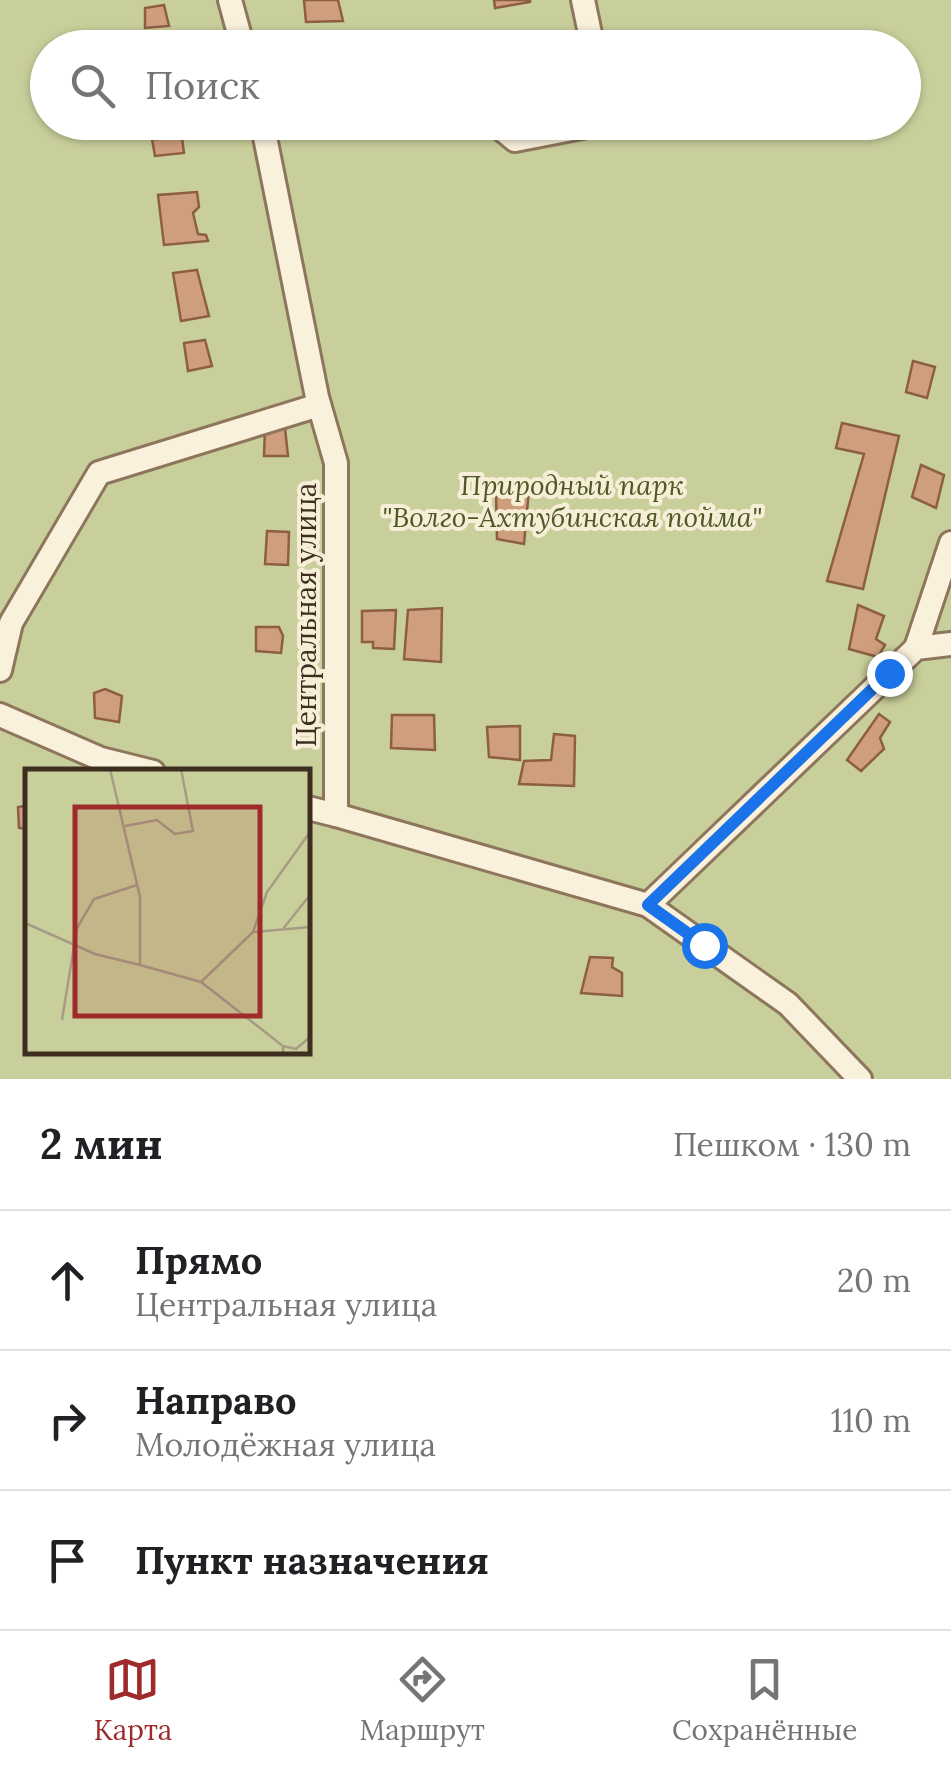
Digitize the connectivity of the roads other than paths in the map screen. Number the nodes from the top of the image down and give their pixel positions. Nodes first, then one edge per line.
1 (230, 0) edge
2 (584, 0) edge
3 (238, 30) edge
4 (590, 30) edge
5 (266, 140) edge
6 (319, 405) junction
7 (951, 543) edge
8 (951, 644) edge
9 (916, 648) junction
10 (0, 670) edge
11 (0, 715) edge
12 (141, 769) edge
13 (310, 808) edge
14 (336, 815) junction
15 (648, 905) junction
16 (860, 1079) edge

1 - 3 street
2 - 4 street
5 - 6 street, Центральная улица
6 - 10 street
6 - 14 street, Центральная улица
7 - 9 street
8 - 9 street
9 - 15 street
11 - 12 street
13 - 14 street
14 - 15 street
15 - 16 street

